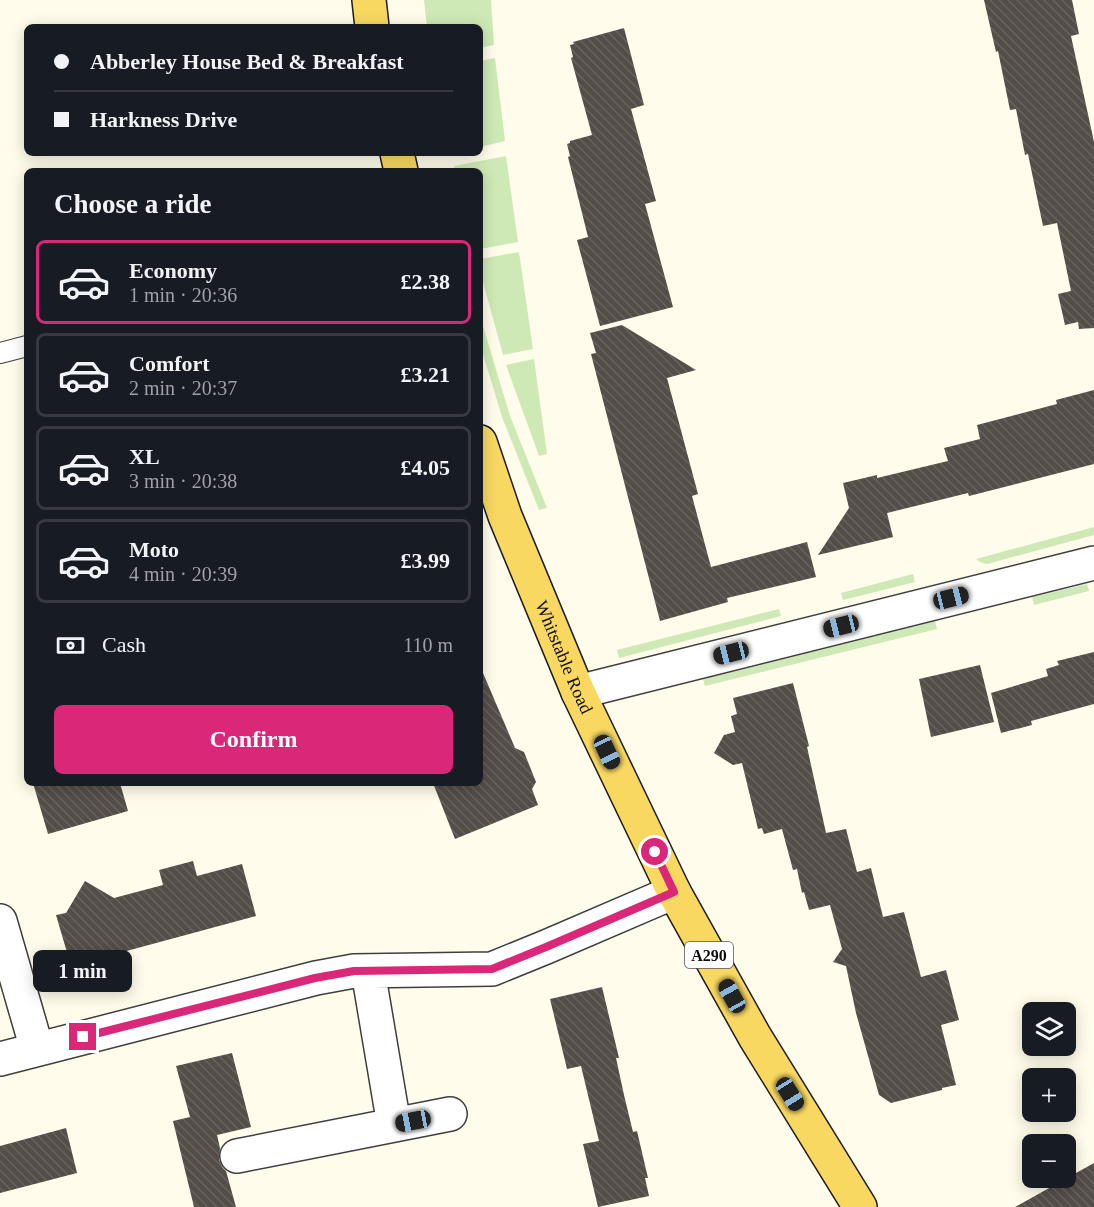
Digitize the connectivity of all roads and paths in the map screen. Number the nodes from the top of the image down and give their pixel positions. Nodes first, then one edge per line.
1 (369, 0) edge
2 (372, 24) edge
3 (24, 347) edge
4 (0, 353) edge
5 (483, 451) edge
6 (1094, 563) edge
7 (578, 692) junction
8 (674, 892) junction
9 (0, 921) edge
10 (368, 970) junction
11 (37, 1049) junction
12 (0, 1059) edge
13 (450, 1114) dead end
14 (394, 1125) junction
15 (237, 1156) dead end
16 (860, 1207) edge

1 - 2 main road
3 - 4 lane
5 - 7 main road, Whitstable Road / A290
6 - 7 street
7 - 8 main road, Whitstable Road / A290
8 - 10 street
8 - 16 main road, Whitstable Road / A290
9 - 11 street
10 - 11 street
10 - 14 street
11 - 12 street
13 - 14 street
14 - 15 street

